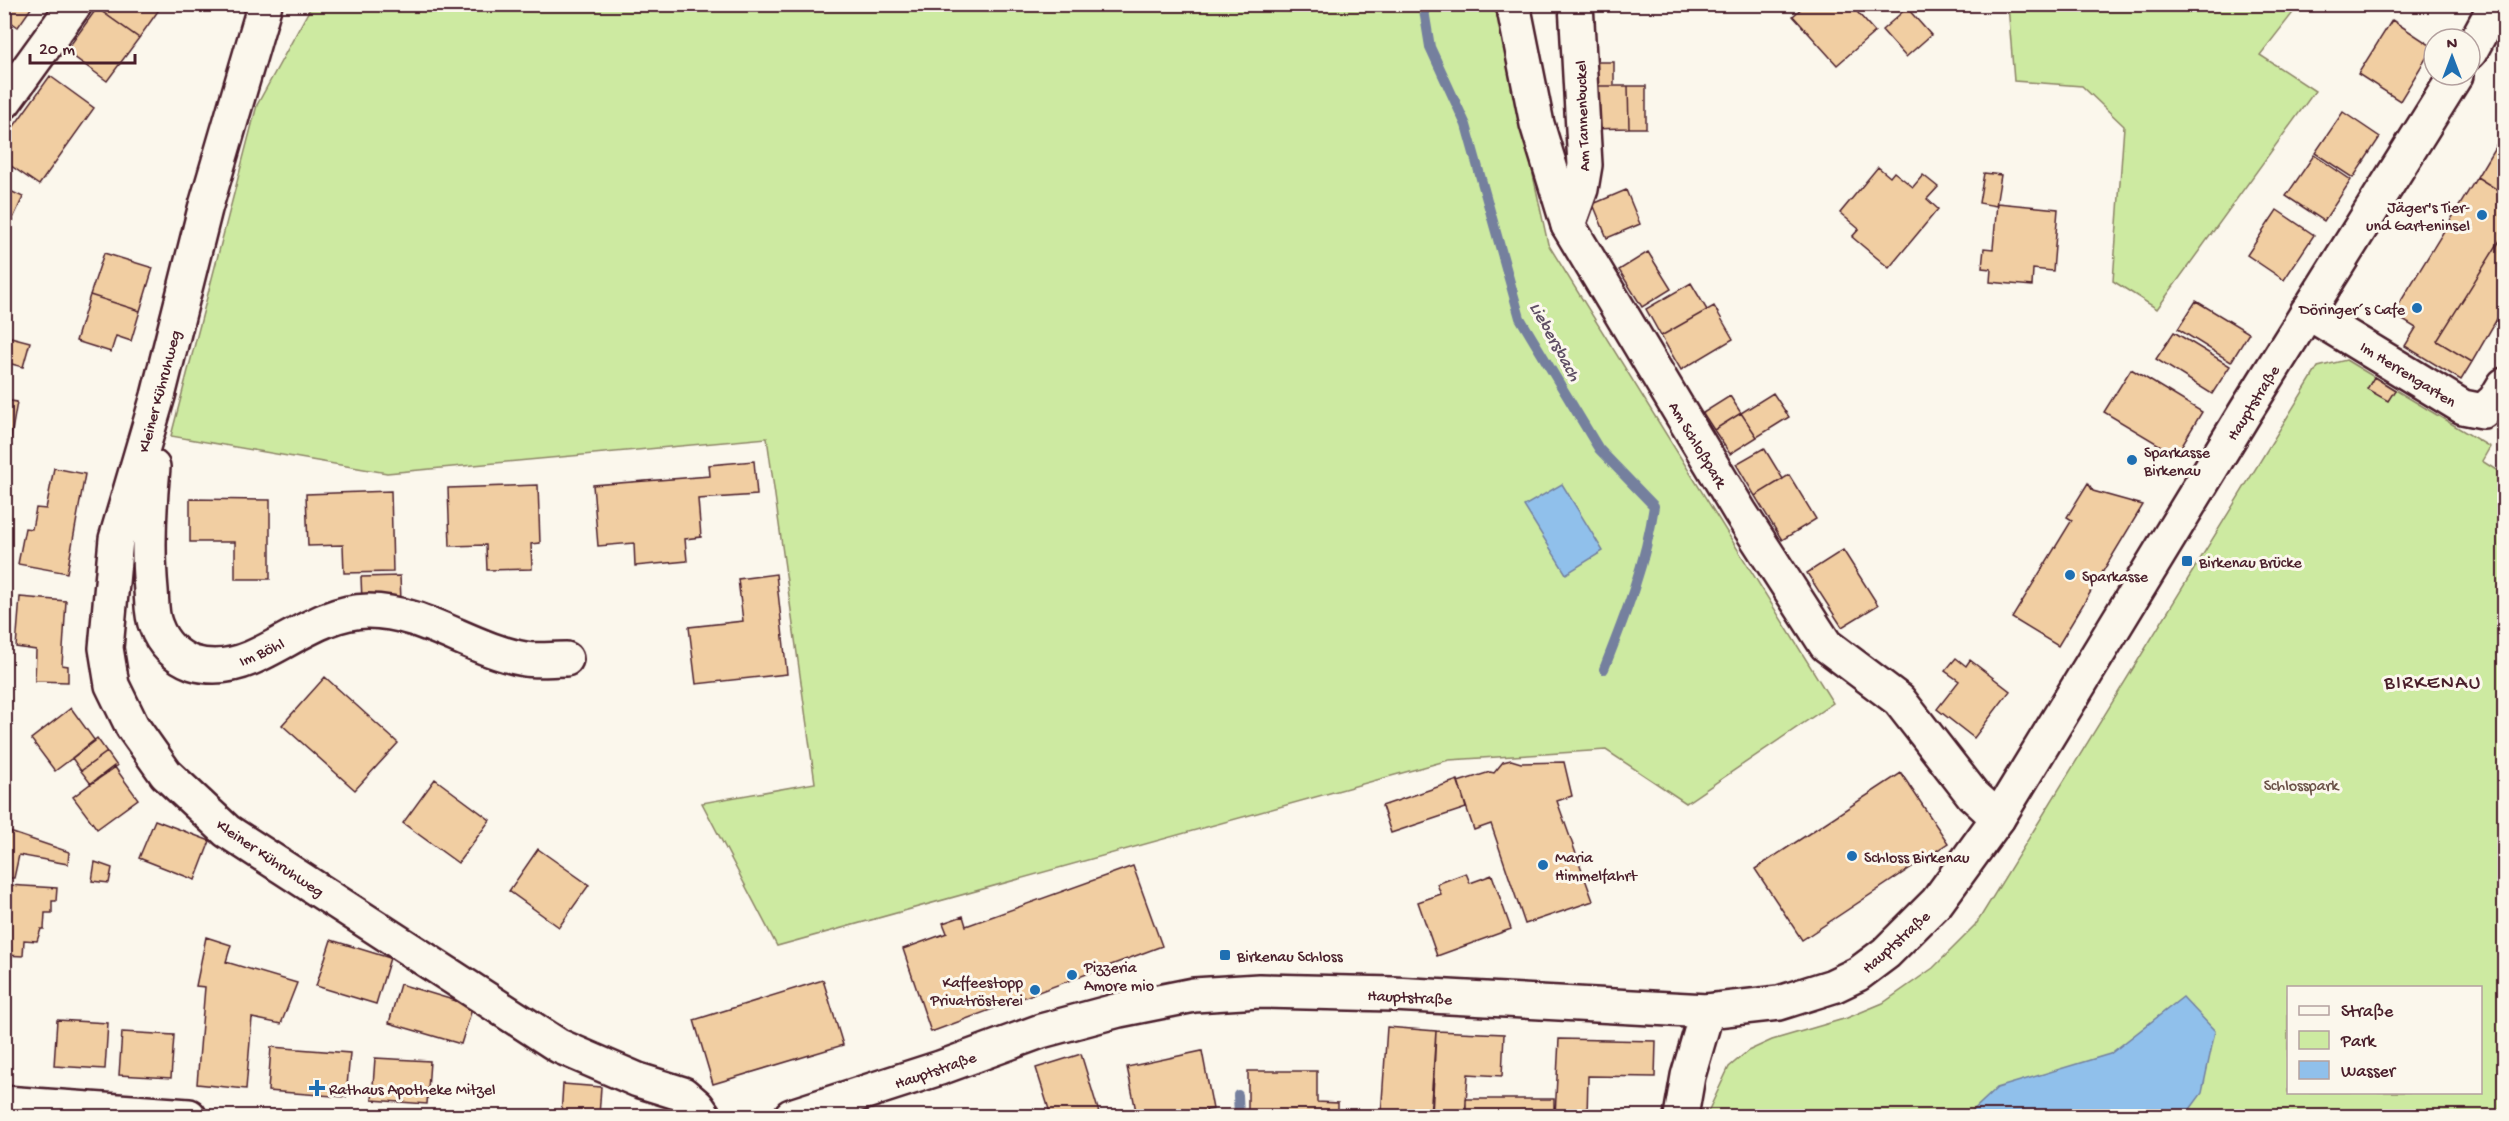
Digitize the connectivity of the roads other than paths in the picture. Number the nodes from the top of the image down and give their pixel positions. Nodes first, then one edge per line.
1 (75, 4) edge
2 (265, 4) edge
3 (1513, 4) edge
4 (1576, 4) edge
5 (2496, 4) edge
6 (2482, 30) edge
7 (2448, 87) edge
8 (4, 102) edge
9 (1568, 225) junction
10 (2307, 312) junction
11 (2505, 385) edge
12 (158, 396) junction
13 (566, 659) dead end
14 (1998, 818) junction
15 (1707, 1011) junction
16 (13, 1108) edge
17 (189, 1116) edge
18 (704, 1116) edge
19 (791, 1116) edge
20 (1681, 1116) edge

1 - 8 street
2 - 12 street, Kleiner Kühruhweg
3 - 9 street, Am Schloßpark
4 - 9 street, Am Tannenbuckel
5 - 6 street
7 - 10 street, Hauptstraße
9 - 14 street, Am Schloßpark
10 - 11 street, Im Herrengarten
10 - 14 street, Hauptstraße
12 - 13 street, Im Böhl
12 - 18 street, Kleiner Kühruhweg
14 - 15 street, Hauptstraße
15 - 19 street, Hauptstraße
15 - 20 street
16 - 17 street

